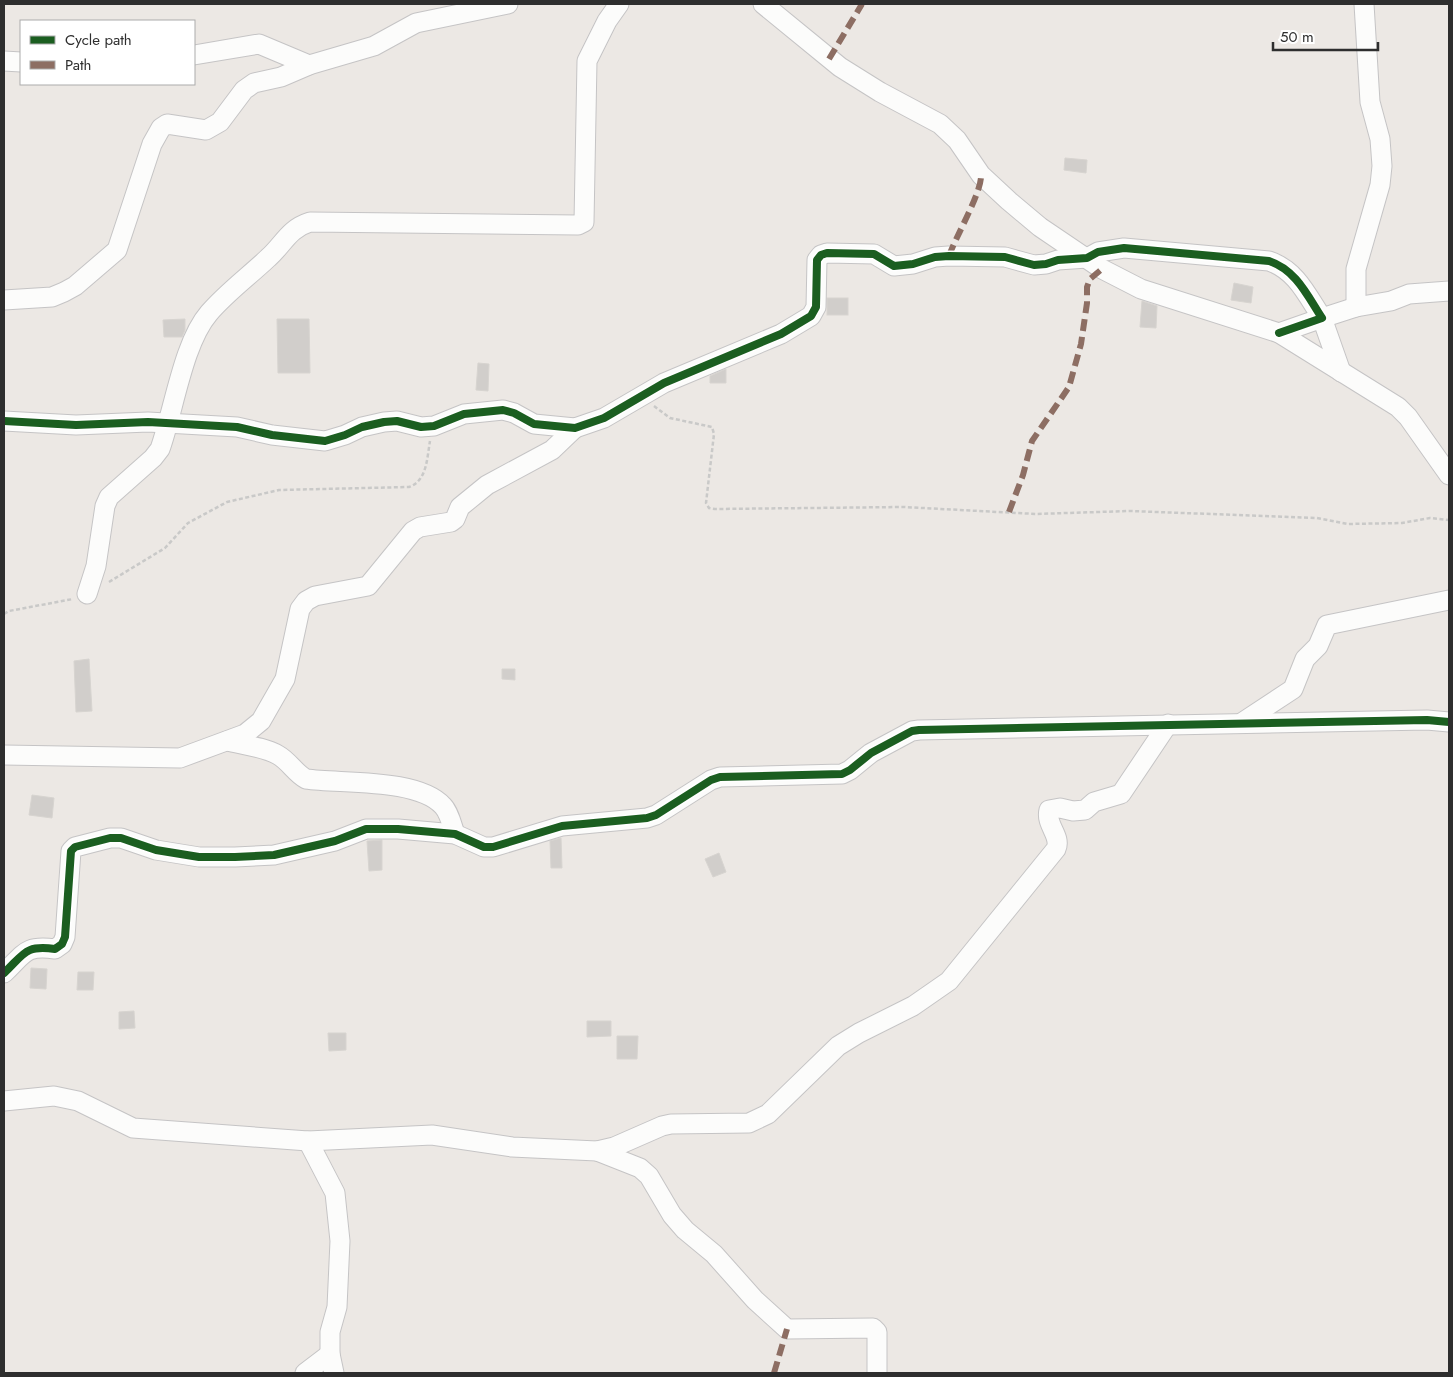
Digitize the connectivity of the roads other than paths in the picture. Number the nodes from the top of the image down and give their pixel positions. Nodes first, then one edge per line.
1 (508, 4) edge
2 (619, 4) edge
3 (763, 4) edge
4 (1364, 4) edge
5 (195, 55) edge
6 (4, 61) edge
7 (20, 62) edge
8 (309, 65) junction
9 (1087, 258) junction
10 (1449, 291) edge
11 (4, 300) edge
12 (1356, 307) junction
13 (1322, 318) junction
14 (1279, 333) junction
15 (1341, 372) junction
16 (4, 421) edge
17 (169, 424) junction
18 (575, 428) junction
19 (1449, 475) edge
20 (88, 594) road end
21 (1449, 600) edge
22 (1243, 722) junction
23 (1449, 722) edge
24 (1168, 724) junction
25 (228, 741) junction
26 (4, 755) edge
27 (455, 834) junction
28 (4, 973) edge
29 (4, 1101) edge
30 (308, 1141) junction
31 (597, 1152) junction
32 (330, 1354) junction
33 (305, 1373) edge
34 (334, 1373) edge
35 (878, 1373) edge

1 - 8 street
2 - 17 street
3 - 9 street
4 - 12 street
5 - 8 street
6 - 7 street
8 - 11 street
9 - 13 street
9 - 14 street
9 - 18 street
10 - 12 street
12 - 13 street
13 - 14 street
13 - 15 street
14 - 15 street
15 - 19 street
16 - 17 street
17 - 18 street
17 - 20 street
18 - 25 street
21 - 22 street
22 - 23 street
22 - 24 street
24 - 27 street
24 - 31 street
25 - 26 street
25 - 27 street
27 - 28 street
29 - 30 street
30 - 31 street
30 - 32 street
31 - 35 street
32 - 33 street
32 - 34 street

